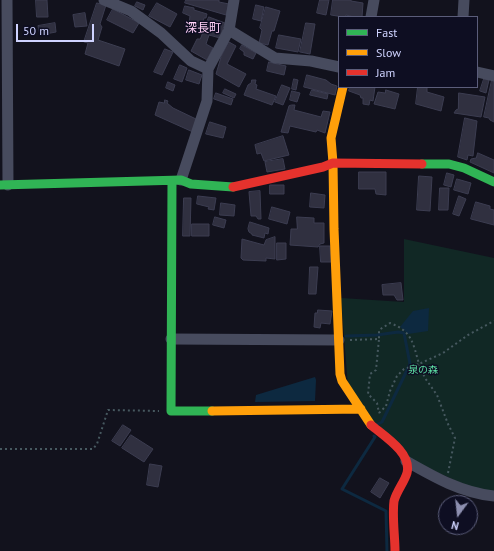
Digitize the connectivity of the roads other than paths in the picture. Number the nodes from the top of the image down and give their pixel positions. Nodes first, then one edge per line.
1 (7, 0) edge
2 (104, 0) edge
3 (234, 0) edge
4 (374, 0) edge
5 (464, 0) edge
6 (371, 16) edge
7 (463, 16) edge
8 (229, 30) junction
9 (338, 67) edge
10 (208, 69) junction
11 (478, 72) edge
12 (494, 76) edge
13 (343, 88) edge
14 (333, 163) junction
15 (177, 181) junction
16 (494, 182) edge
17 (4, 185) edge
18 (171, 339) junction
19 (339, 340) junction
20 (361, 409) junction
21 (406, 461) junction
22 (494, 496) edge
23 (395, 551) edge

1 - 17 street
2 - 10 street
3 - 8 street
4 - 6 street
5 - 7 street
8 - 9 street
8 - 10 street
10 - 15 street
11 - 12 street
13 - 14 street
14 - 15 street
14 - 16 street
14 - 19 street
15 - 17 street
15 - 18 street
18 - 19 street
18 - 20 street
19 - 20 street
20 - 21 street
21 - 22 street
21 - 23 street

